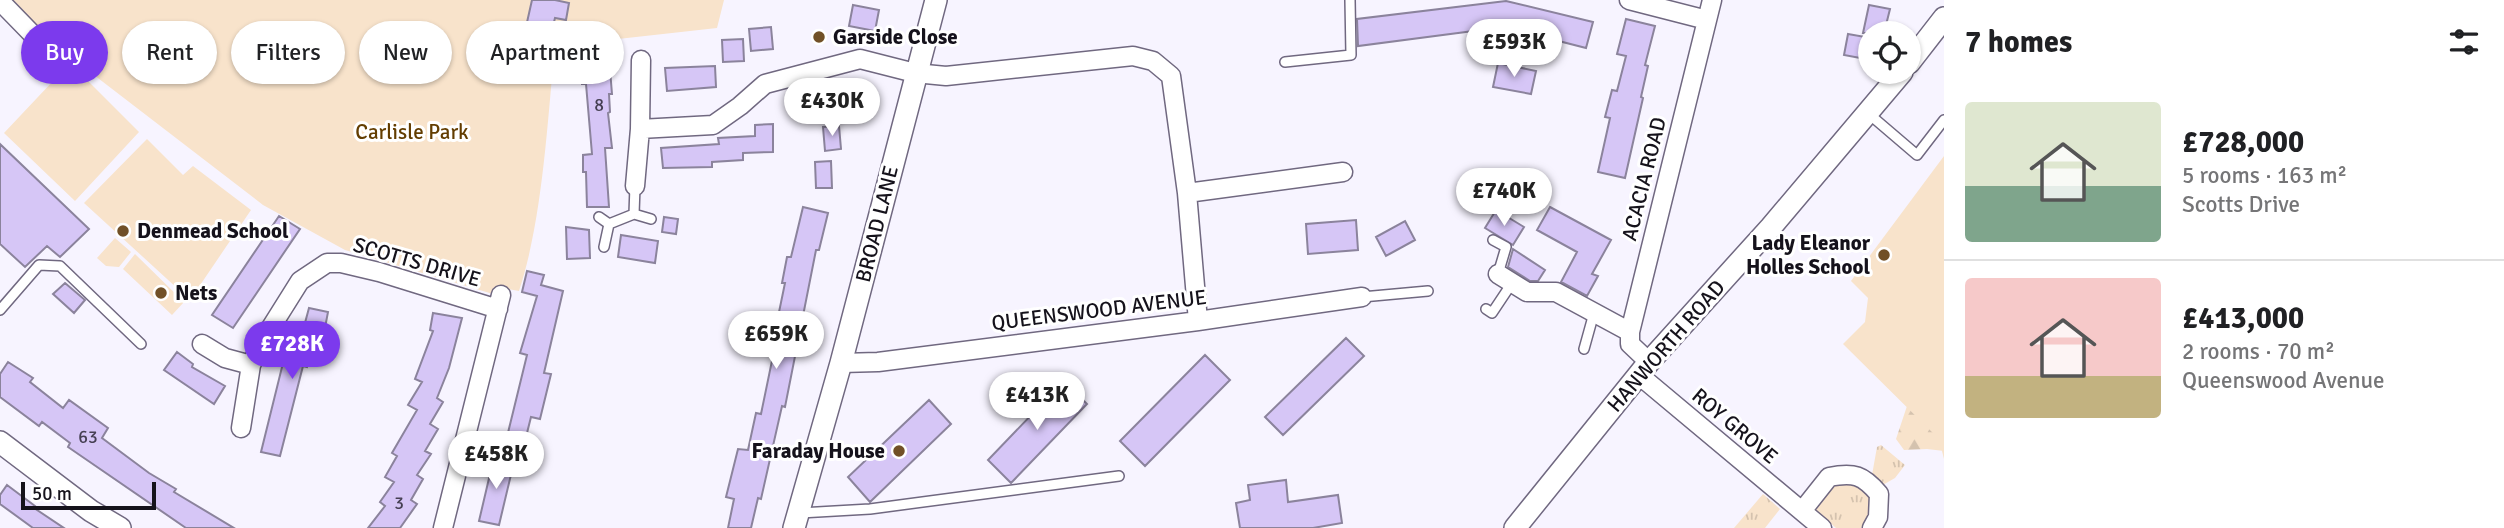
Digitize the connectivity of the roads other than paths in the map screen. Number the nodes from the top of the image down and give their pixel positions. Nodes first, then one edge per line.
1 (936, 0) edge
2 (1350, 0) edge
3 (1629, 0) edge
4 (1712, 0) edge
5 (0, 1) edge
6 (1944, 18) edge
7 (1707, 20) junction
8 (21, 23) edge
9 (1921, 48) edge
10 (641, 60) dead end
11 (1285, 62) dead end
12 (915, 73) junction
13 (1893, 84) edge
14 (1869, 114) junction
15 (1944, 120) edge
16 (640, 129) junction
17 (1343, 172) dead end
18 (635, 186) joint
19 (1187, 193) junction
20 (634, 214) junction
21 (599, 217) dead end
22 (651, 219) dead end
23 (609, 224) junction
24 (1493, 240) dead end
25 (604, 247) dead end
26 (1505, 279) junction
27 (1429, 291) dead end
28 (1362, 297) joint
29 (1486, 309) dead end
30 (0, 310) edge
31 (1594, 313) junction
32 (1198, 321) junction
33 (1630, 332) junction
34 (141, 344) dead end
35 (202, 344) dead end
36 (1584, 349) dead end
37 (841, 363) junction
38 (251, 365) junction
39 (1644, 369) junction
40 (241, 428) dead end
41 (0, 442) edge
42 (1119, 476) dead end
43 (1802, 511) junction
44 (796, 520) edge
45 (120, 528) edge
46 (443, 528) edge
47 (1515, 528) edge
48 (1822, 528) edge
49 (1872, 528) edge

1 - 12 street, BROAD LANE
2 - 11 lane
3 - 7 street
4 - 7 street, ACACIA ROAD
5 - 8 street
6 - 9 street
7 - 33 street, ACACIA ROAD
10 - 16 street
12 - 16 street
12 - 19 street
12 - 37 street, BROAD LANE
13 - 14 street, HANWORTH ROAD
14 - 15 lane
14 - 39 street, HANWORTH ROAD
16 - 18 street
17 - 19 street
18 - 20 lane
19 - 32 street
20 - 22 lane
20 - 23 lane
21 - 23 lane
23 - 25 lane
24 - 26 lane
26 - 29 lane
26 - 31 street
27 - 28 lane
28 - 32 street, QUEENSWOOD AVENUE
30 - 34 lane
31 - 33 street
31 - 36 lane
32 - 37 street, QUEENSWOOD AVENUE
33 - 39 street
35 - 38 street
37 - 44 street, BROAD LANE
38 - 40 street, SCOTTS DRIVE
38 - 46 street, SCOTTS DRIVE
39 - 43 street, ROY GROVE
39 - 47 street, HANWORTH ROAD
41 - 45 street
42 - 44 lane
43 - 48 street, ROY GROVE
43 - 49 street

